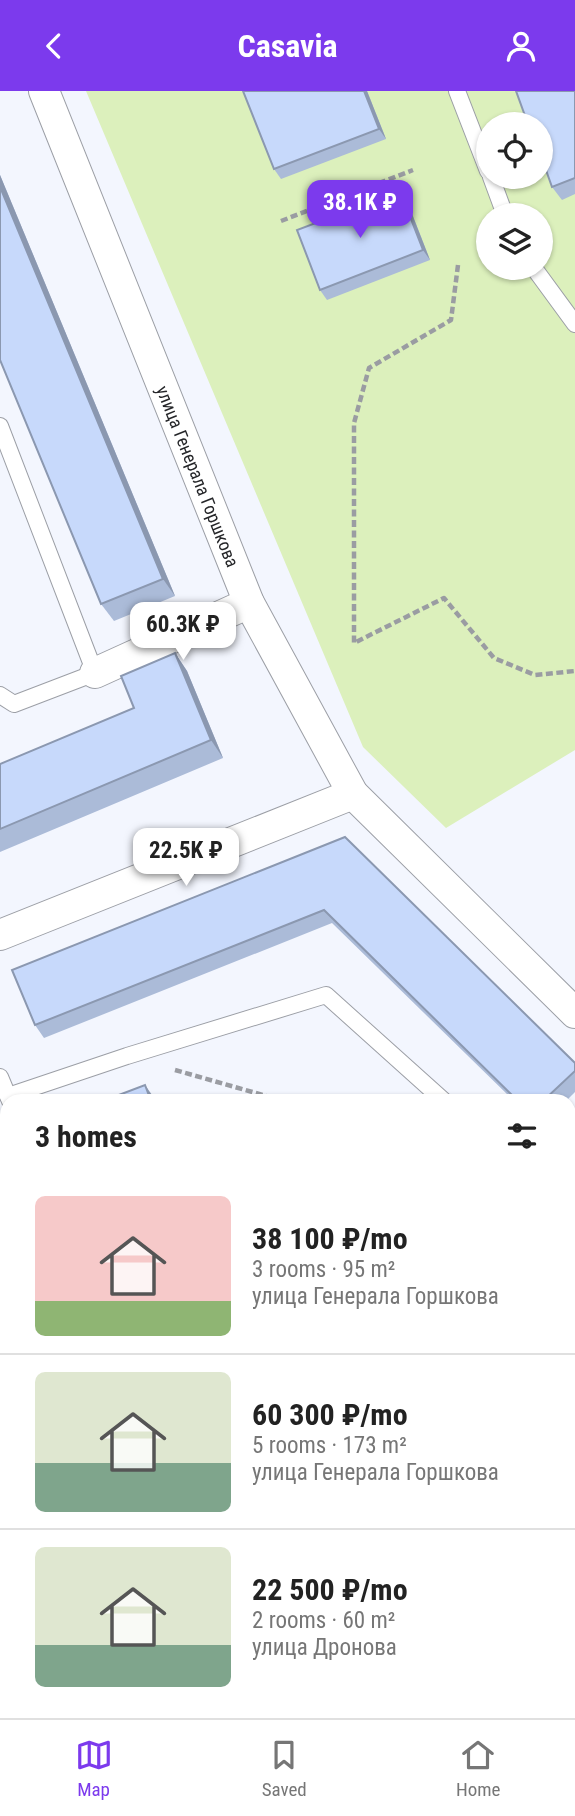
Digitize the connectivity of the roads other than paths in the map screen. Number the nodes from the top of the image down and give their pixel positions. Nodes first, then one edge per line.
1 (44, 91) edge
2 (457, 91) edge
3 (476, 140) edge
4 (543, 280) edge
5 (575, 324) edge
6 (0, 426) edge
7 (249, 603) junction
8 (95, 673) junction
9 (0, 695) edge
10 (352, 795) junction
11 (0, 935) edge
12 (575, 1013) edge
13 (0, 1077) edge
14 (7, 1094) edge
15 (23, 1094) edge
16 (436, 1094) edge

1 - 7 street, улица Генерала Горшкова
2 - 3 lane
4 - 5 lane
6 - 8 lane
7 - 8 street
7 - 10 street, улица Генерала Горшкова
8 - 9 lane
10 - 11 street
10 - 12 street, улица Генерала Горшкова
13 - 14 lane
15 - 16 lane

